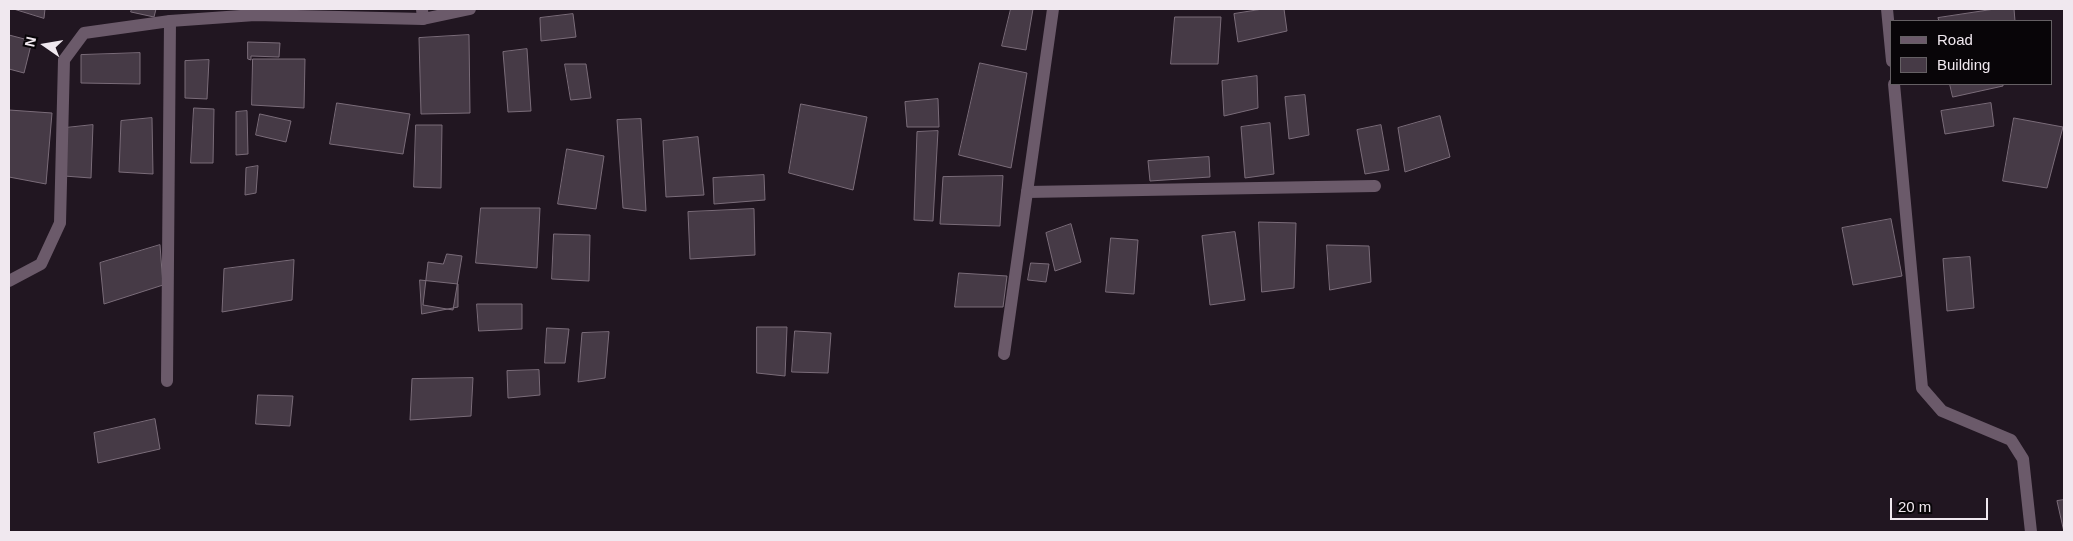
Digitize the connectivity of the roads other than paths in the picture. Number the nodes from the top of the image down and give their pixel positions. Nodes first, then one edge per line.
1 (470, 9) edge
2 (1053, 9) edge
3 (1887, 9) edge
4 (254, 12) edge
5 (422, 14) edge
6 (170, 21) junction
7 (1890, 40) edge
8 (1894, 85) edge
9 (1375, 186) dead end
10 (1027, 192) junction
11 (9, 281) edge
12 (1004, 354) dead end
13 (167, 381) dead end
14 (2031, 532) edge

1 - 5 street
2 - 10 street
3 - 7 street
4 - 5 street
4 - 6 street
6 - 11 street
6 - 13 street
8 - 14 street
9 - 10 street
10 - 12 street

